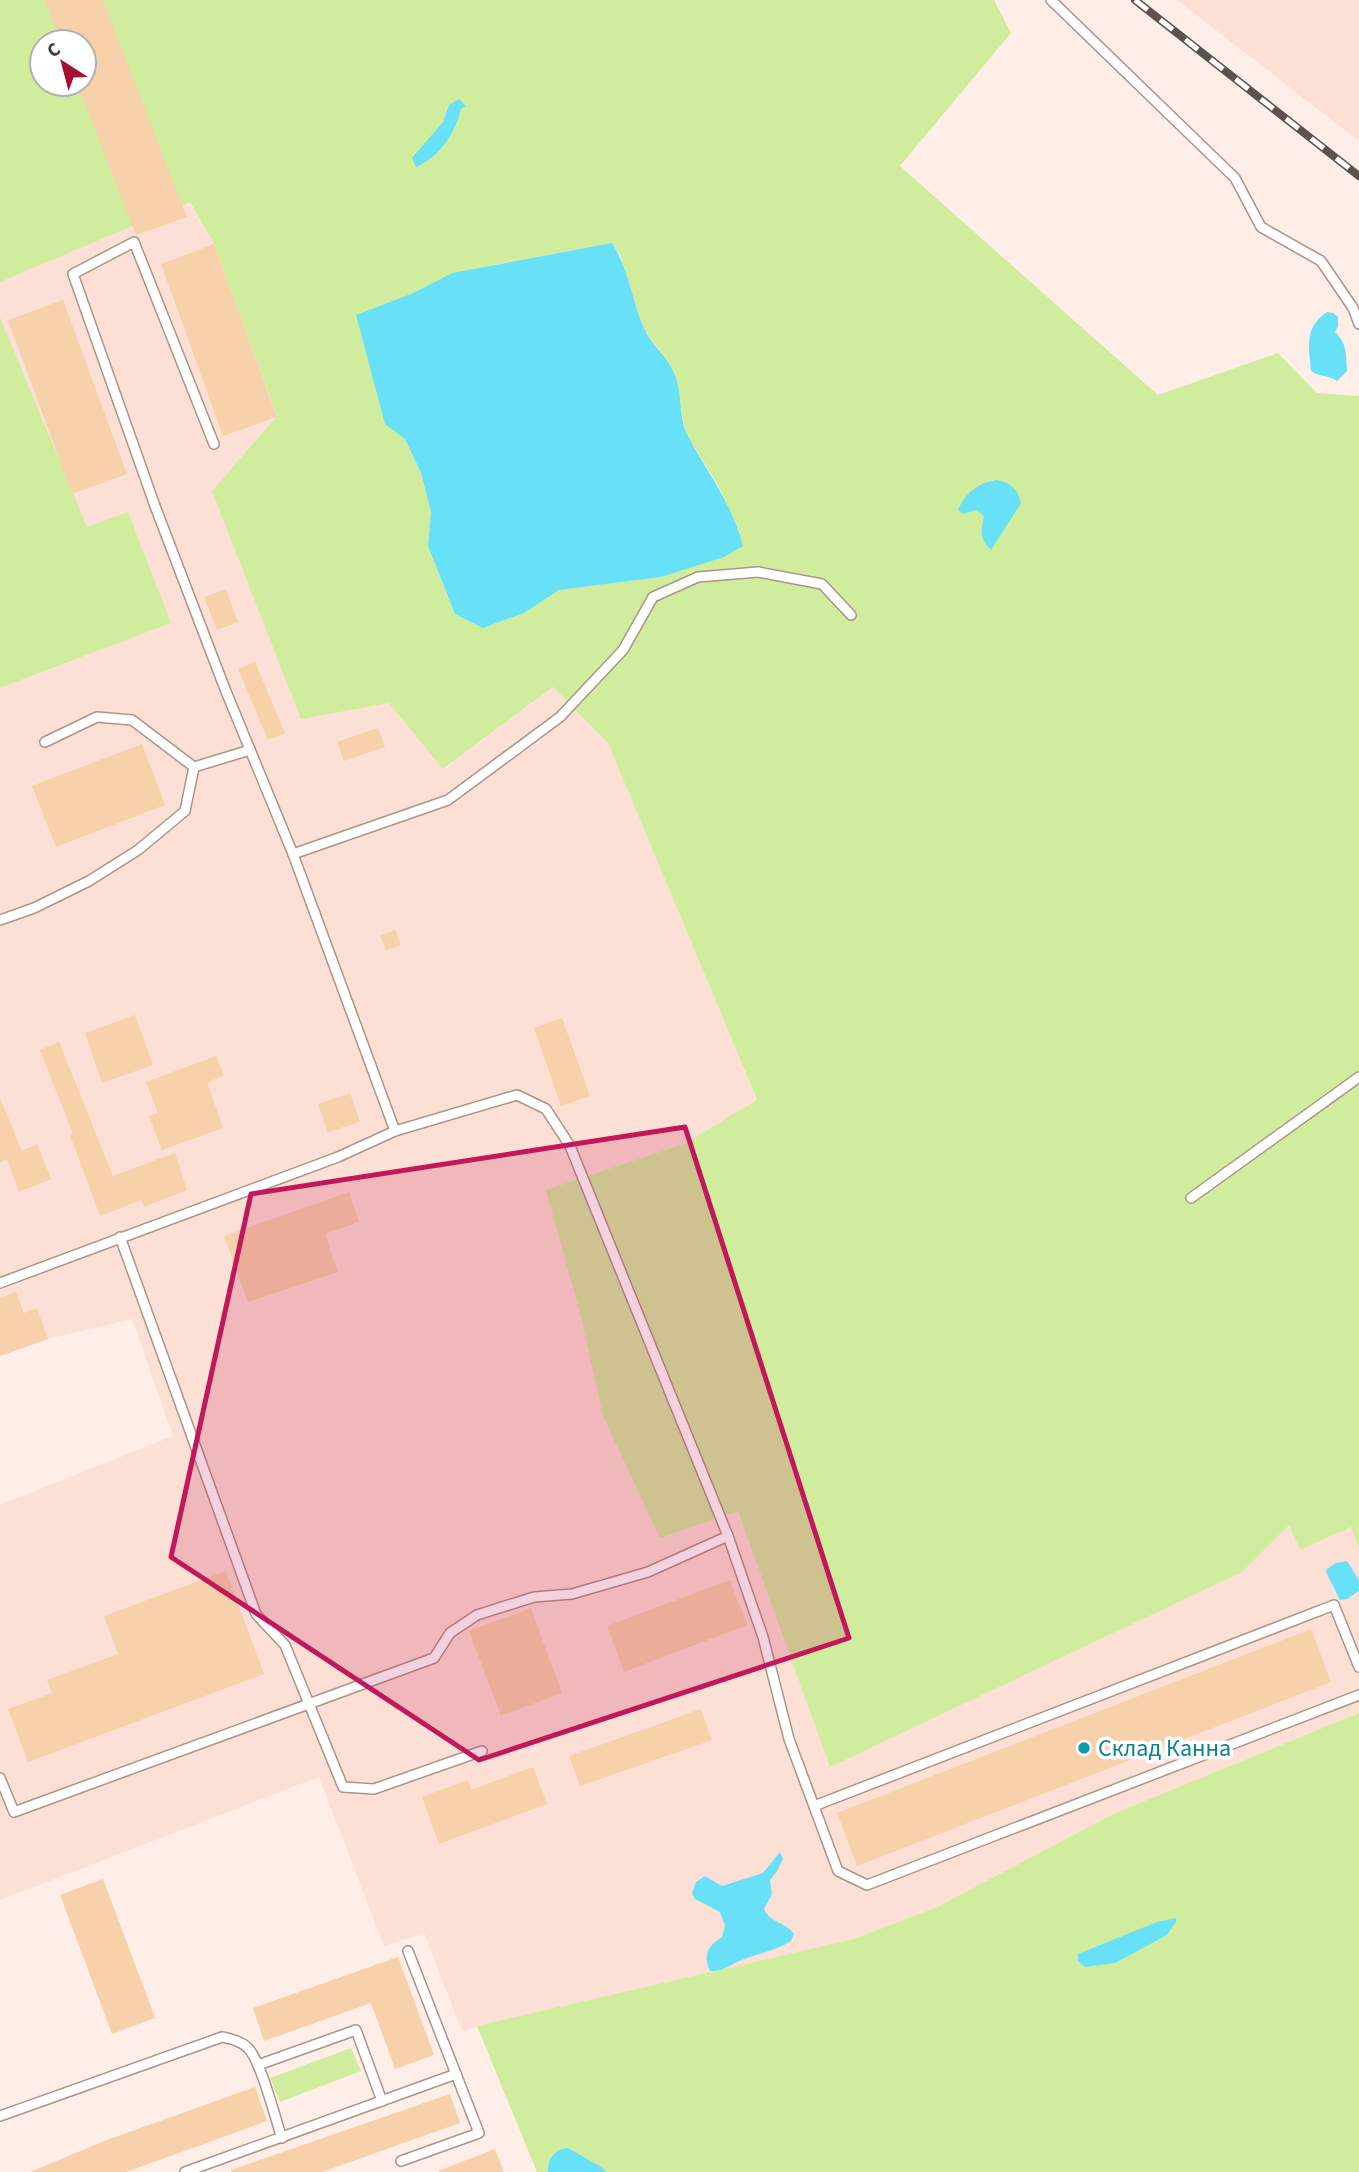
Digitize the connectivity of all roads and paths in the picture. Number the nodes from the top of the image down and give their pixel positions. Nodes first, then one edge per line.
1 (1051, 0) edge
2 (1359, 324) edge
3 (214, 444) dead end
4 (851, 615) dead end
5 (45, 742) dead end
6 (250, 750) junction
7 (194, 767) junction
8 (292, 854) junction
9 (0, 920) edge
10 (1359, 1077) edge
11 (395, 1130) junction
12 (1191, 1198) dead end
13 (120, 1237) junction
14 (0, 1283) edge
15 (728, 1536) junction
16 (1359, 1667) edge
17 (1359, 1695) edge
18 (308, 1704) junction
19 (482, 1751) dead end
20 (0, 1778) edge
21 (814, 1806) junction
22 (408, 1951) dead end
23 (258, 2065) junction
24 (456, 2074) junction
25 (382, 2101) junction
26 (0, 2116) edge
27 (282, 2138) junction
28 (401, 2161) dead end
29 (185, 2172) edge

1 - 2 lane
3 - 6 lane
4 - 8 lane
5 - 7 lane
6 - 7 lane
6 - 8 lane
7 - 9 lane
8 - 11 lane
10 - 12 lane
11 - 13 lane
11 - 15 lane
13 - 14 lane
13 - 18 lane
15 - 18 lane
15 - 21 lane
16 - 21 lane
17 - 21 lane
18 - 19 lane
18 - 20 lane
22 - 24 lane
23 - 25 lane
23 - 26 lane
23 - 27 lane
24 - 25 lane
24 - 28 lane
25 - 27 lane
27 - 29 lane

